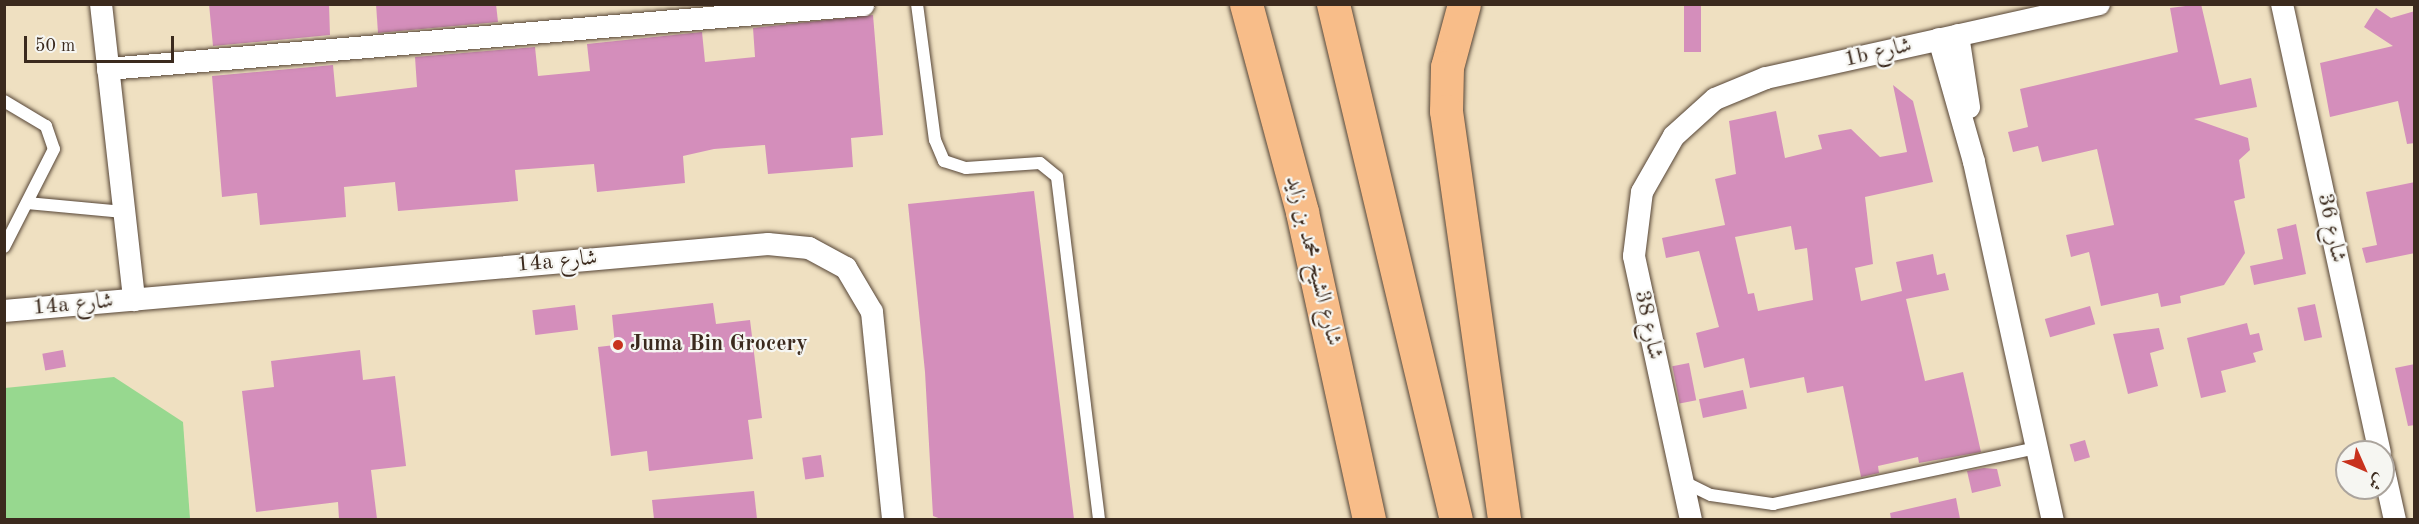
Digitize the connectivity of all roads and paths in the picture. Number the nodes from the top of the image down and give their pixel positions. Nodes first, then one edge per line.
1 (101, 4) edge
2 (917, 4) edge
3 (1246, 4) edge
4 (1333, 4) edge
5 (1464, 4) edge
6 (2099, 4) edge
7 (2282, 4) edge
8 (863, 5) edge
9 (1949, 37) junction
10 (108, 69) junction
11 (4, 101) edge
12 (1674, 136) joint
13 (27, 203) junction
14 (124, 212) junction
15 (4, 247) edge
16 (134, 300) junction
17 (4, 311) edge
18 (2377, 440) edge
19 (2037, 448) junction
20 (1682, 482) junction
21 (2391, 500) edge
22 (893, 519) edge
23 (1099, 519) edge
24 (1370, 519) edge
25 (1456, 519) edge
26 (1504, 519) edge
27 (1691, 519) edge
28 (2053, 519) edge
29 (2395, 519) edge

1 - 10 street
2 - 23 lane
3 - 24 highway, شارع الشيخ محمد بن زايد
4 - 25 highway
5 - 26 highway
6 - 9 street, 1b شارع
7 - 18 street, شارع 36
8 - 10 street
9 - 12 street, 1b شارع
9 - 19 street
10 - 14 street
11 - 13 lane
12 - 20 street, شارع 38
13 - 14 lane
13 - 15 lane
14 - 16 street
16 - 17 street, 14a شارع
16 - 22 street, 14a شارع
19 - 20 lane
19 - 28 street
20 - 27 street, شارع 38
21 - 29 street

